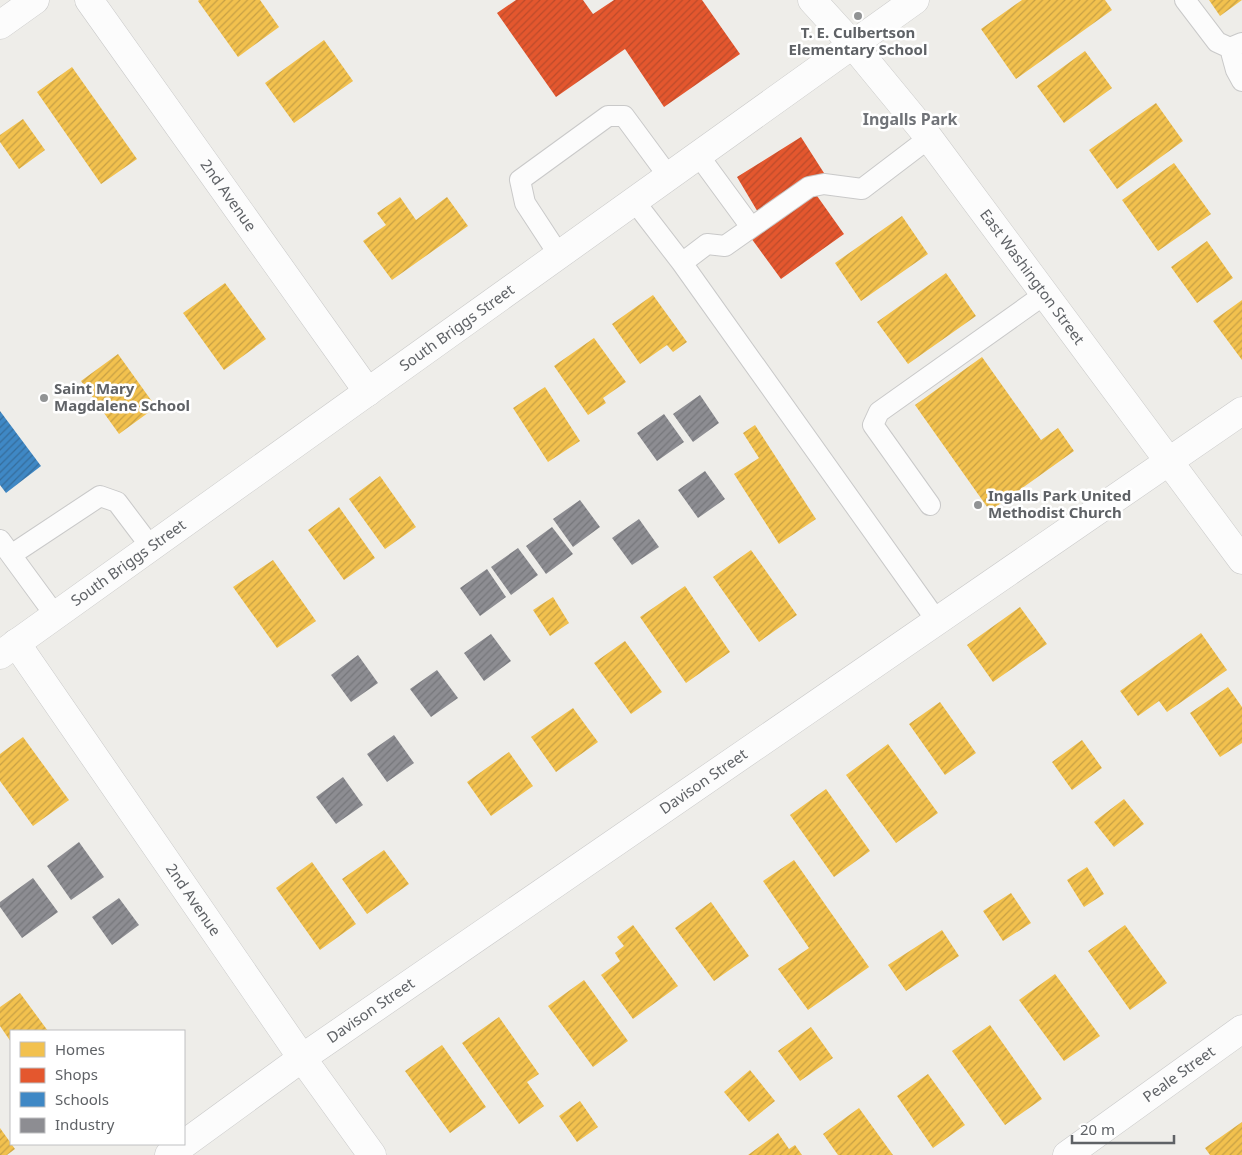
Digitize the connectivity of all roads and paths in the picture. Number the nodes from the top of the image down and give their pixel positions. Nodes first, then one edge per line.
1 (35, 0) edge
2 (89, 0) edge
3 (812, 0) edge
4 (915, 0) edge
5 (1185, 0) edge
6 (0, 25) edge
7 (1236, 45) edge
8 (853, 46) junction
9 (1242, 81) edge
10 (929, 138) junction
11 (699, 156) junction
12 (669, 177) junction
13 (635, 202) junction
14 (751, 227) junction
15 (560, 255) junction
16 (682, 263) junction
17 (1045, 294) junction
18 (368, 392) junction
19 (1242, 412) edge
20 (1170, 461) junction
21 (930, 505) dead end
22 (151, 547) junction
23 (6, 548) edge
24 (1242, 560) edge
25 (55, 615) junction
26 (937, 621) junction
27 (8, 649) edge
28 (1242, 1029) edge
29 (302, 1058) junction
30 (185, 1144) edge
31 (184, 1145) edge
32 (170, 1155) edge
33 (372, 1155) edge
34 (1067, 1155) edge

1 - 6 street
2 - 18 street, 2nd Avenue
3 - 8 street, East Washington Street
4 - 8 street, South Briggs Street
5 - 7 lane
7 - 9 lane
8 - 10 street, East Washington Street
8 - 11 street, South Briggs Street
10 - 14 lane
10 - 17 street, East Washington Street
11 - 12 street, South Briggs Street
11 - 14 lane
12 - 13 street, South Briggs Street
12 - 15 lane
13 - 15 street, South Briggs Street
13 - 16 lane
14 - 16 lane
15 - 18 street, South Briggs Street
16 - 26 lane
17 - 20 street, East Washington Street
17 - 21 lane
18 - 22 street, South Briggs Street
19 - 20 street, Davison Street
20 - 24 street, East Washington Street
20 - 26 street, Davison Street
22 - 23 lane
22 - 25 street, South Briggs Street
23 - 25 lane
25 - 27 street, South Briggs Street
26 - 29 street, Davison Street
27 - 29 street, 2nd Avenue
28 - 34 street, Peale Street
29 - 30 street, Davison Street
29 - 33 street, 2nd Avenue
31 - 32 street, Davison Street

